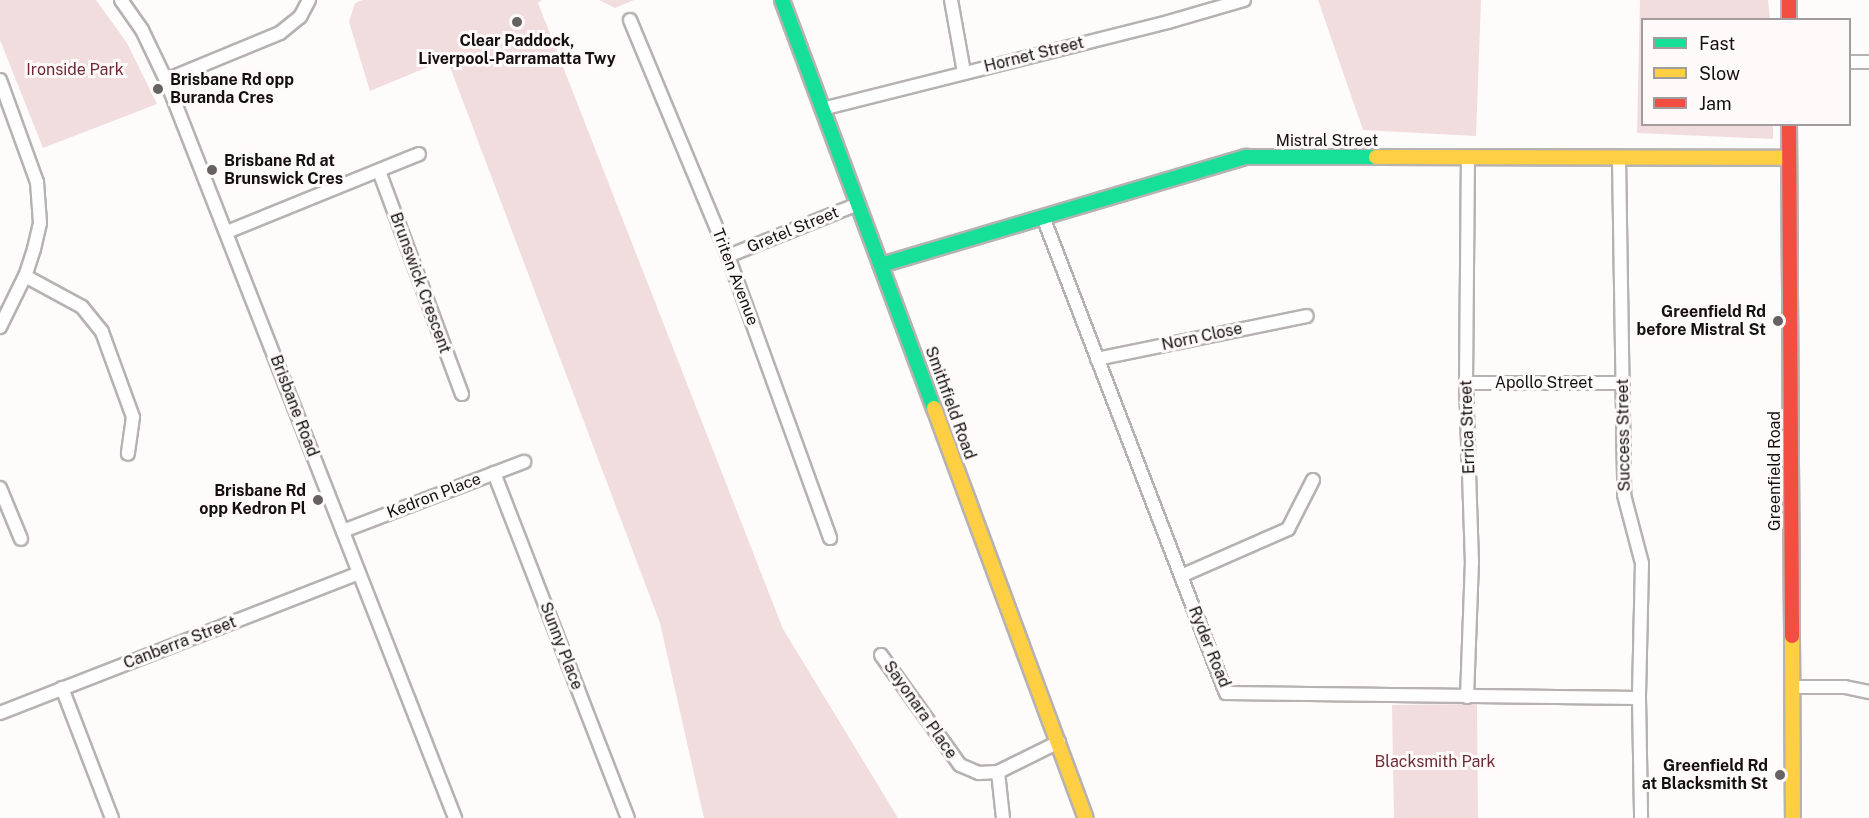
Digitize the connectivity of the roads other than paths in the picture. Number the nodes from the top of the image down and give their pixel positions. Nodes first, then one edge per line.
1 (121, 0) edge
2 (309, 0) edge
3 (782, 0) edge
4 (951, 0) edge
5 (1244, 0) edge
6 (1789, 0) edge
7 (1789, 18) edge
8 (630, 20) dead end
9 (1851, 62) edge
10 (1869, 62) edge
11 (964, 72) junction
12 (0, 80) edge
13 (166, 80) junction
14 (822, 109) junction
15 (1789, 126) edge
16 (419, 154) dead end
17 (1468, 158) junction
18 (1619, 158) junction
19 (1789, 158) junction
20 (379, 171) junction
21 (858, 204) junction
22 (1043, 217) junction
23 (226, 232) junction
24 (728, 256) junction
25 (881, 266) junction
26 (25, 276) junction
27 (1307, 316) dead end
28 (0, 327) edge
29 (1097, 359) junction
30 (1466, 383) junction
31 (1623, 383) junction
32 (462, 394) dead end
33 (128, 454) dead end
34 (525, 462) dead end
35 (494, 473) junction
36 (1313, 480) dead end
37 (0, 488) edge
38 (344, 531) junction
39 (830, 538) dead end
40 (21, 539) dead end
41 (359, 573) junction
42 (1181, 576) junction
43 (881, 655) dead end
44 (1793, 687) junction
45 (62, 688) junction
46 (1869, 692) edge
47 (1467, 696) junction
48 (1639, 698) junction
49 (0, 713) edge
50 (1059, 742) junction
51 (998, 772) junction
52 (112, 818) edge
53 (455, 818) edge
54 (628, 818) edge
55 (1003, 818) edge
56 (1086, 818) edge
57 (1641, 818) edge
58 (1793, 818) edge

1 - 13 street, Brisbane Road
2 - 13 street
3 - 14 street, Smithfield Road
4 - 11 street
5 - 11 street, Hornet Street
6 - 7 street
8 - 24 street, Triten Avenue
9 - 10 street
11 - 14 street, Hornet Street
12 - 26 street
13 - 23 street, Brisbane Road
14 - 21 street, Smithfield Road
15 - 19 street, Greenfield Road
16 - 20 street
17 - 18 street, Mistral Street
17 - 22 street, Mistral Street
17 - 30 street, Errica Street
18 - 19 street, Mistral Street
18 - 31 street, Success Street
19 - 44 street, Greenfield Road
20 - 23 street
20 - 32 street, Brunswick Crescent
21 - 24 street, Gretel Street
21 - 25 street, Smithfield Road
22 - 25 street, Mistral Street
22 - 29 street, Ryder Road
23 - 38 street, Brisbane Road
24 - 39 street, Triten Avenue
25 - 50 street, Smithfield Road
26 - 28 street
26 - 33 street
27 - 29 street, Norn Close
29 - 42 street, Ryder Road
30 - 31 street, Apollo Street
30 - 47 street, Errica Street
31 - 48 street, Success Street
34 - 35 street, Kedron Place
35 - 38 street, Kedron Place
35 - 54 street, Sunny Place
36 - 42 street
37 - 40 street
38 - 41 street, Brisbane Road
41 - 45 street, Canberra Street
41 - 53 street, Brisbane Road
42 - 47 street, Ryder Road
43 - 51 street, Sayonara Place
44 - 46 street
44 - 58 street, Greenfield Road
45 - 49 street, Canberra Street
45 - 52 street
47 - 48 street, Ryder Road
48 - 57 street, Success Street
50 - 51 street
50 - 56 street, Smithfield Road
51 - 55 street

